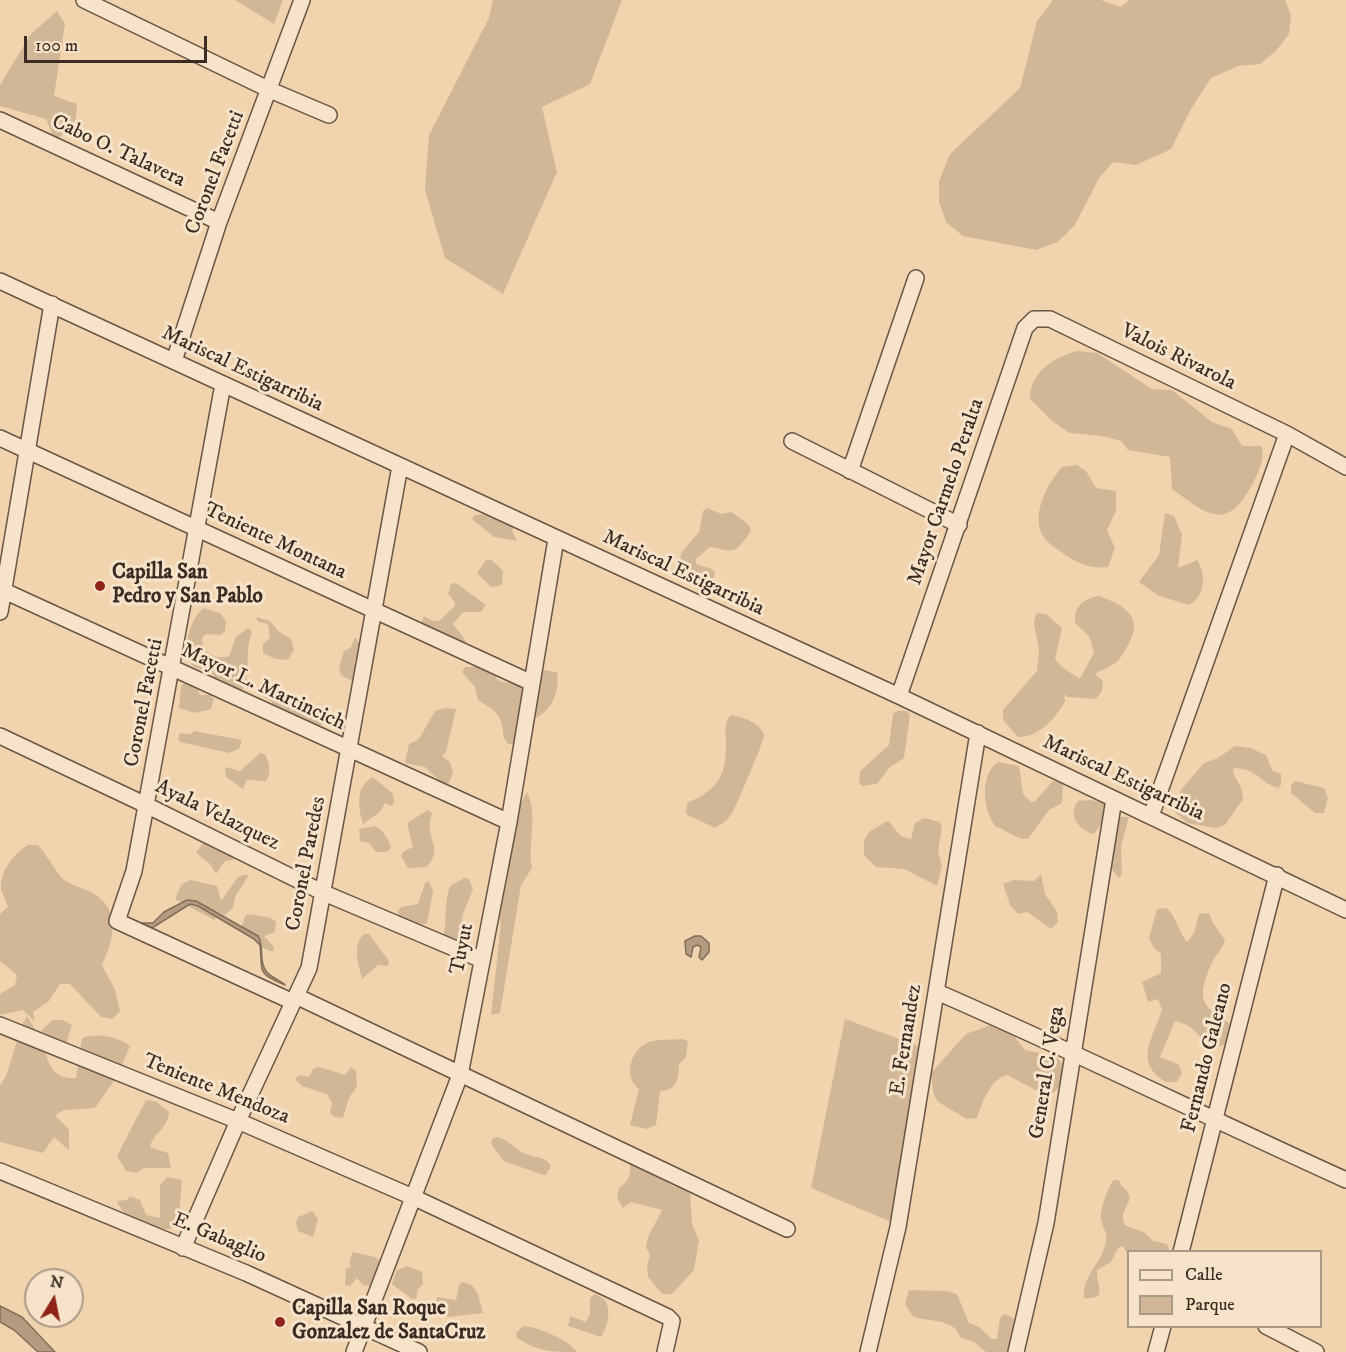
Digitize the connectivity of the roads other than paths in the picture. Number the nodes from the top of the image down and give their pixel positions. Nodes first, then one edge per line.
1 (84, 0) edge
2 (302, 0) edge
3 (270, 90) junction
4 (329, 115) dead end
5 (0, 120) edge
6 (219, 222) junction
7 (916, 278) dead end
8 (0, 281) edge
9 (52, 303) junction
10 (1050, 319) joint
11 (174, 361) junction
12 (223, 384) junction
13 (1287, 434) junction
14 (0, 438) edge
15 (792, 441) dead end
16 (28, 449) junction
17 (400, 466) junction
18 (1346, 466) edge
19 (850, 471) junction
20 (959, 525) junction
21 (198, 530) junction
22 (556, 539) junction
23 (2, 590) edge
24 (0, 612) edge
25 (375, 612) junction
26 (173, 669) junction
27 (532, 683) junction
28 (899, 696) junction
29 (978, 733) junction
30 (0, 736) edge
31 (350, 752) junction
32 (1114, 799) junction
33 (146, 804) junction
34 (1151, 816) junction
35 (509, 822) junction
36 (1277, 875) junction
37 (324, 892) junction
38 (1346, 910) edge
39 (482, 960) junction
40 (937, 992) junction
41 (295, 999) junction
42 (0, 1025) edge
43 (1073, 1051) junction
44 (460, 1075) junction
45 (1213, 1120) junction
46 (238, 1121) junction
47 (0, 1171) edge
48 (1346, 1180) edge
49 (415, 1198) junction
50 (787, 1228) dead end
51 (183, 1248) junction
52 (1182, 1250) edge
53 (364, 1326) junction
54 (1162, 1328) edge
55 (1270, 1328) edge
56 (354, 1352) edge
57 (418, 1352) edge
58 (665, 1352) edge
59 (868, 1352) edge
60 (1016, 1352) edge
61 (1156, 1352) edge
62 (1316, 1352) edge

1 - 3 street
2 - 3 street, Coronel Facetti
3 - 4 street
3 - 6 street, Coronel Facetti
5 - 6 street, Cabo O. Talavera
6 - 11 street, Coronel Facetti
7 - 19 street
8 - 9 street, Mariscal Estigarribia
9 - 11 street, Mariscal Estigarribia
9 - 16 street
10 - 13 street, Valois Rivarola
10 - 20 street, Mayor Carmelo Peralta
11 - 12 street, Mariscal Estigarribia
12 - 17 street, Mariscal Estigarribia
12 - 21 street, Coronel Facetti
13 - 18 street, Valois Rivarola
13 - 34 street
14 - 16 street, Teniente Montana
15 - 19 street
16 - 21 street, Teniente Montana
16 - 23 street
17 - 22 street, Mariscal Estigarribia
17 - 25 street, Coronel Paredes
19 - 20 street
20 - 28 street, Mayor Carmelo Peralta
21 - 25 street, Teniente Montana
21 - 26 street, Coronel Facetti
22 - 27 street, Tuyut
22 - 28 street, Mariscal Estigarribia
23 - 24 street
23 - 26 street, Mayor L. Martincich
25 - 27 street, Teniente Montana
25 - 31 street, Coronel Paredes
26 - 31 street, Mayor L. Martincich
26 - 33 street, Coronel Facetti
27 - 35 street, Tuyut
28 - 29 street, Mariscal Estigarribia
29 - 32 street, Mariscal Estigarribia
29 - 40 street, E. Fernandez
30 - 33 street, Ayala Velazquez
31 - 35 street, Mayor L. Martincich
31 - 37 street, Coronel Paredes
32 - 34 street, Mariscal Estigarribia
32 - 43 street, General C. Vega
33 - 37 street, Ayala Velazquez
33 - 41 street, Coronel Facetti
34 - 36 street, Mariscal Estigarribia
35 - 39 street, Tuyut
36 - 38 street, Mariscal Estigarribia
36 - 45 street, Fernando Galeano
37 - 39 street, Ayala Velazquez
37 - 41 street, Coronel Paredes
39 - 44 street, Tuyut
40 - 43 street
40 - 59 street, E. Fernandez
41 - 44 street
41 - 46 street, Coronel Paredes
42 - 46 street, Teniente Mendoza
43 - 45 street
43 - 60 street, General C. Vega
44 - 49 street, Tuyut
44 - 50 street
45 - 48 street
45 - 52 street, Fernando Galeano
46 - 49 street, Teniente Mendoza
46 - 51 street, Coronel Paredes
47 - 51 street, E. Gabaglio
49 - 53 street, Tuyut
49 - 58 street, Teniente Mendoza
51 - 53 street, E. Gabaglio
53 - 56 street, Tuyut
53 - 57 street, E. Gabaglio
54 - 61 street
55 - 62 street

